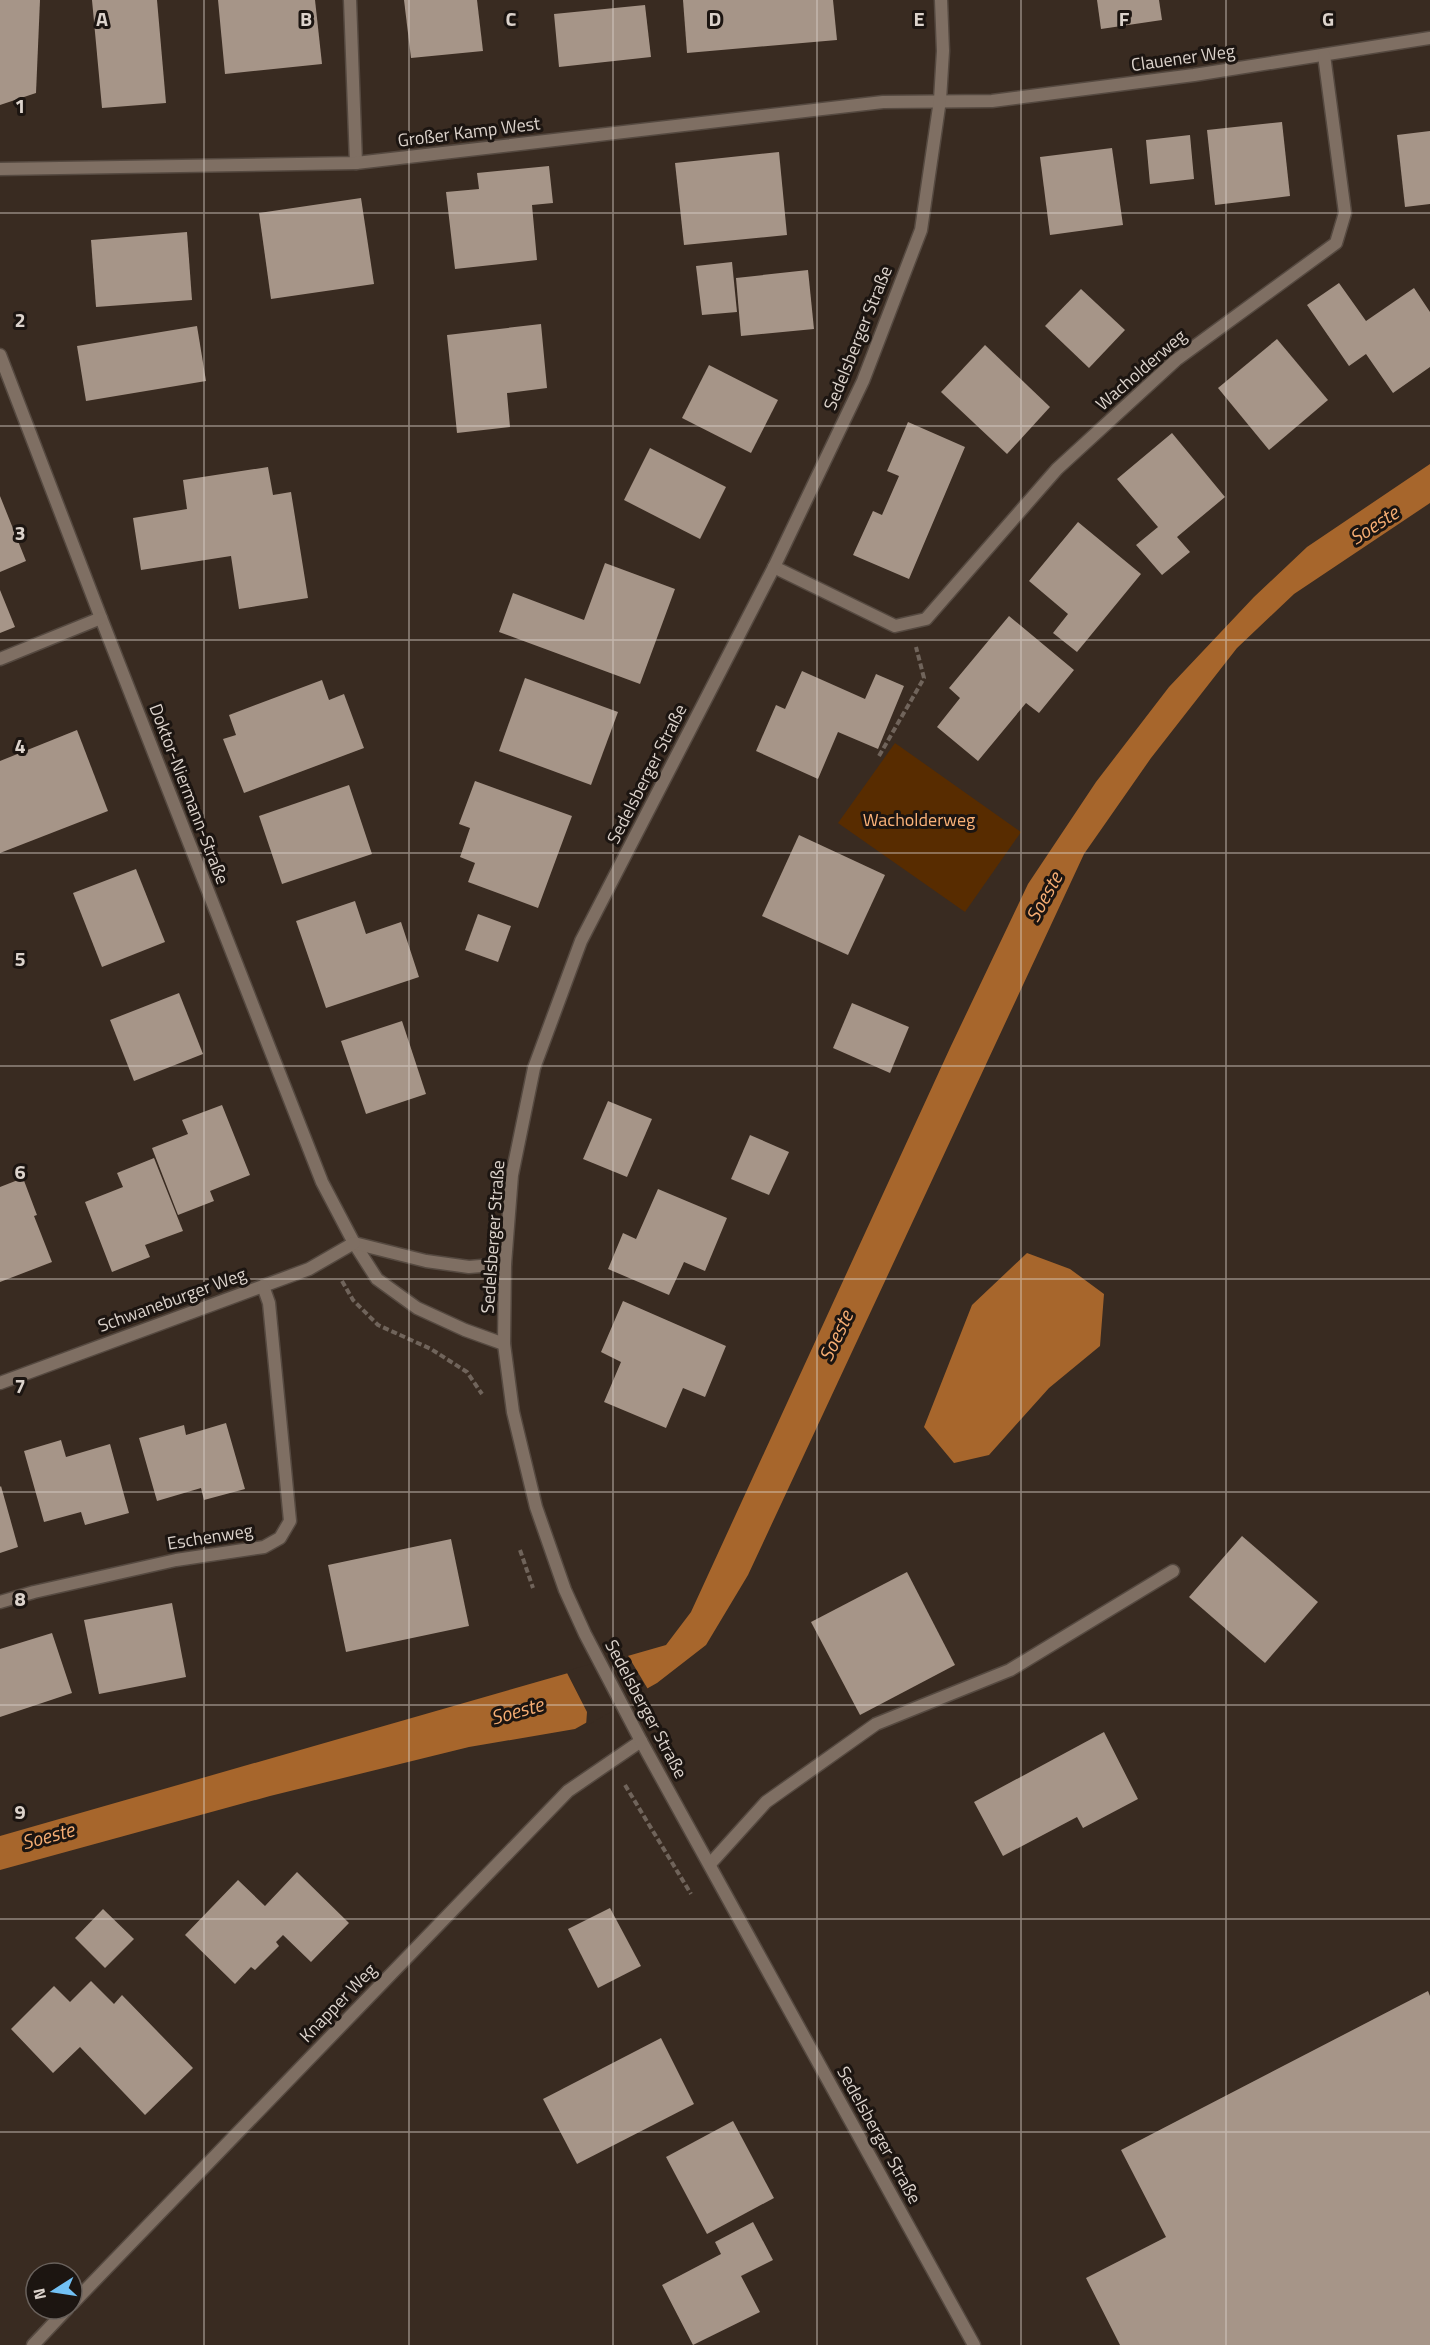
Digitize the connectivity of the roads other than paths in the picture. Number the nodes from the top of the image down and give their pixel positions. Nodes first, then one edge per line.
1 (350, 0) edge
2 (941, 0) edge
3 (1430, 38) edge
4 (1324, 55) junction
5 (940, 100) junction
6 (356, 164) junction
7 (0, 169) edge
8 (0, 355) edge
9 (774, 567) junction
10 (101, 618) junction
11 (0, 659) edge
12 (354, 1243) junction
13 (505, 1264) junction
14 (263, 1286) junction
15 (504, 1344) junction
16 (0, 1383) edge
17 (1173, 1571) dead end
18 (0, 1602) edge
19 (641, 1740) junction
20 (710, 1864) junction
21 (84, 2292) edge
22 (56, 2321) edge
23 (33, 2345) edge
24 (974, 2345) edge

1 - 6 street
2 - 5 street, Sedelsberger Straße
3 - 4 street, Clauener Weg
4 - 5 street, Clauener Weg
4 - 9 street, Wacholderweg
5 - 6 street, Großer Kamp West
5 - 9 street, Sedelsberger Straße
6 - 7 street, Großer Kamp West
8 - 10 street, Doktor-Niermann-Straße
9 - 13 street, Sedelsberger Straße
10 - 11 street
10 - 12 street, Doktor-Niermann-Straße
12 - 13 street
12 - 14 street, Schwaneburger Weg
12 - 15 street, Doktor-Niermann-Straße
13 - 15 street, Sedelsberger Straße
14 - 16 street, Schwaneburger Weg
14 - 18 street, Eschenweg
15 - 19 street, Sedelsberger Straße
17 - 20 street
19 - 20 street, Sedelsberger Straße
19 - 21 street, Knapper Weg
20 - 24 street, Sedelsberger Straße
22 - 23 street

